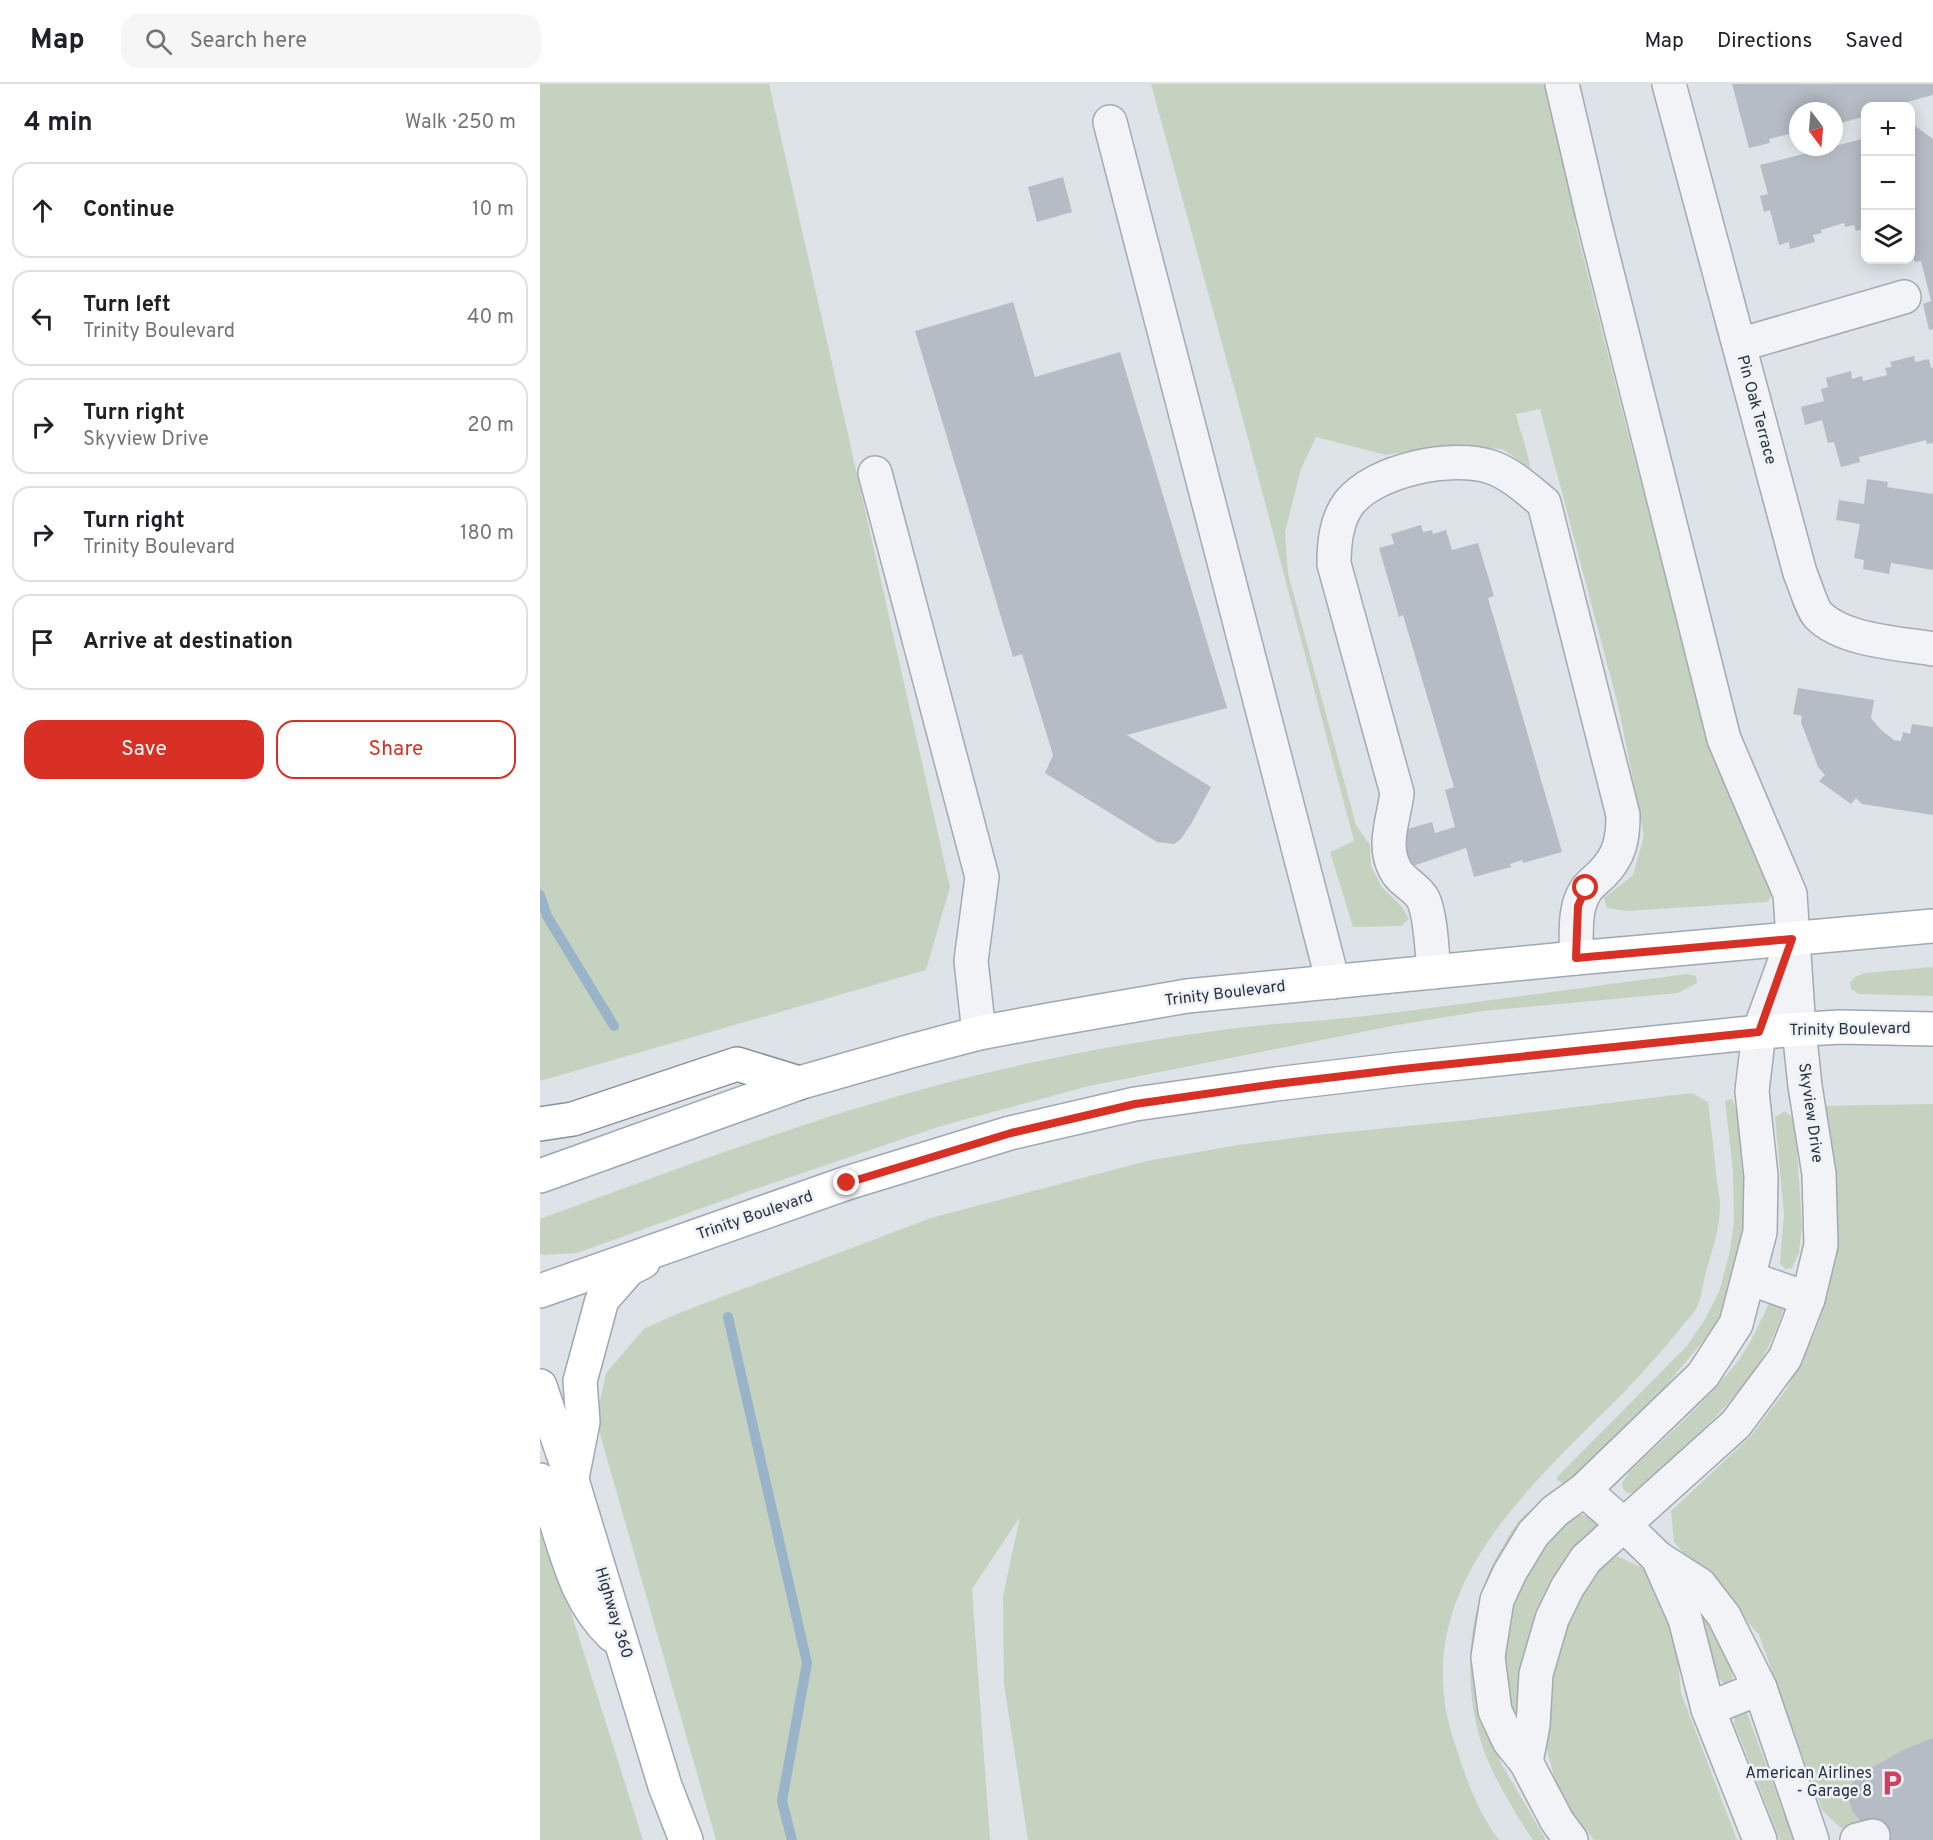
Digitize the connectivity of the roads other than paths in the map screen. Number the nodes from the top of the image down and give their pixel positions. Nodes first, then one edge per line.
1 (1562, 84) edge
2 (1669, 84) edge
3 (1110, 122) dead end
4 (1904, 297) dead end
5 (1739, 345) junction
6 (875, 473) dead end
7 (1933, 649) edge
8 (1933, 926) edge
9 (1792, 939) junction
10 (1576, 958) junction
11 (1434, 972) junction
12 (1333, 982) junction
13 (1799, 1029) junction
14 (1933, 1029) edge
15 (1759, 1032) junction
16 (979, 1034) junction
17 (799, 1083) junction
18 (540, 1124) edge
19 (540, 1176) edge
20 (688, 1239) junction
21 (1749, 1278) junction
22 (540, 1291) edge
23 (1808, 1299) junction
24 (540, 1386) edge
25 (540, 1480) edge
26 (572, 1480) junction
27 (1584, 1490) junction
28 (1624, 1525) junction
29 (1658, 1558) junction
30 (624, 1647) junction
31 (1760, 1688) junction
32 (1708, 1709) junction
33 (1526, 1762) junction
34 (686, 1840) edge
35 (1571, 1840) edge
36 (1760, 1840) edge
37 (1812, 1840) edge

1 - 9 street, Skyview Drive
2 - 5 street, Pin Oak Terrace
3 - 12 street
4 - 5 street
5 - 7 street, Pin Oak Terrace
6 - 16 street
8 - 9 main road, Trinity Boulevard
9 - 10 main road, Trinity Boulevard
9 - 13 street, Skyview Drive
9 - 15 street
10 - 11 main road, Trinity Boulevard
10 - 11 street
11 - 12 main road, Trinity Boulevard
12 - 16 main road, Trinity Boulevard
13 - 14 main road, Trinity Boulevard
13 - 15 main road, Trinity Boulevard
13 - 23 street, Skyview Drive
15 - 20 main road, Trinity Boulevard
15 - 21 street
16 - 17 main road, Trinity Boulevard
17 - 18 main road
17 - 19 main road, Trinity Boulevard
20 - 22 main road, Trinity Boulevard
20 - 26 main road
21 - 23 street
21 - 27 street
23 - 28 street, Skyview Drive
24 - 26 main road, Highway 360
25 - 30 main road
26 - 30 main road, Highway 360
27 - 28 street
27 - 33 street
28 - 29 street
28 - 33 street, Skyview Drive
29 - 31 street
29 - 32 street
30 - 34 main road, Highway 360
31 - 32 street
31 - 37 street
32 - 36 street
33 - 35 street

